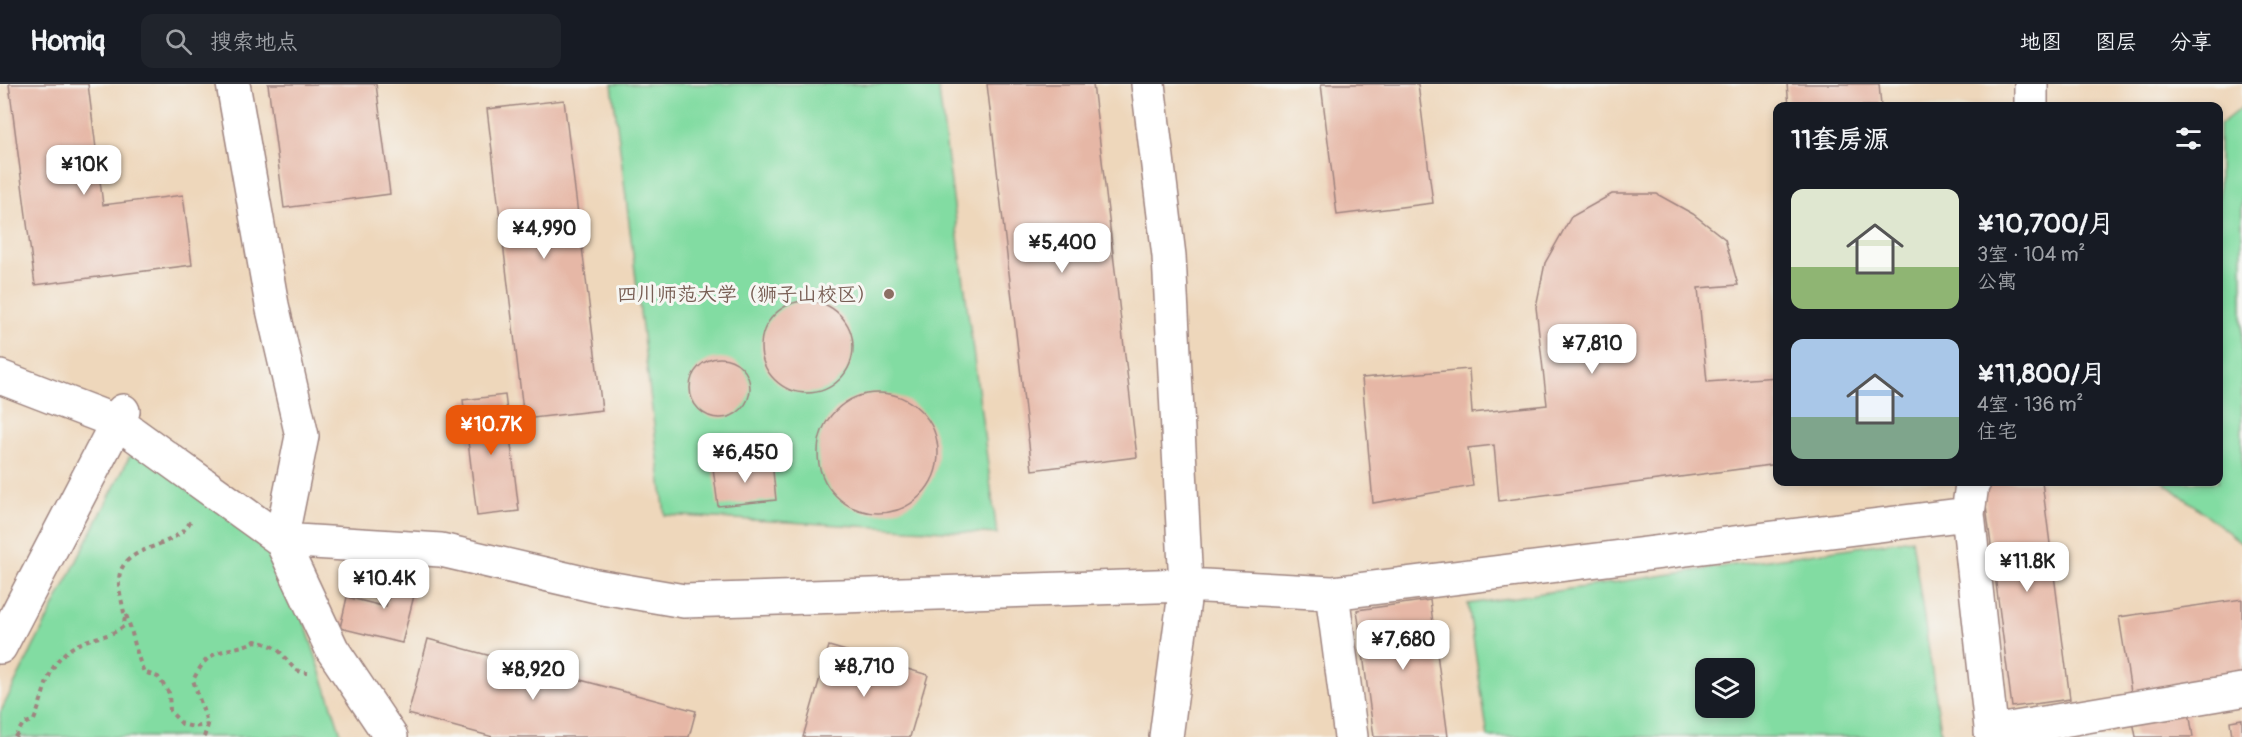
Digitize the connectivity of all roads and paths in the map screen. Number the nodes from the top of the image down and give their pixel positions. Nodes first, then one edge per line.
1 (233, 84) edge
2 (1148, 84) edge
3 (2031, 84) edge
4 (2031, 102) edge
5 (0, 376) edge
6 (120, 416) junction
7 (195, 478) junction
8 (1973, 486) edge
9 (1968, 514) junction
10 (281, 540) junction
11 (1186, 585) junction
12 (1332, 593) junction
13 (126, 614) junction
14 (0, 646) edge
15 (311, 673) dead end
16 (2242, 690) edge
17 (208, 725) junction
18 (1992, 735) edge
19 (15, 737) edge
20 (204, 737) edge
21 (391, 737) edge
22 (1166, 737) edge
23 (1351, 737) edge

1 - 10 lane
2 - 11 lane
3 - 4 lane
5 - 6 lane
6 - 7 lane
6 - 14 lane
7 - 10 lane
7 - 13 path
8 - 9 lane
9 - 12 lane
9 - 18 lane
10 - 11 lane
10 - 21 lane
11 - 12 lane
11 - 22 lane
12 - 23 lane
13 - 17 path
13 - 19 path
15 - 17 path
16 - 18 lane
17 - 20 path

